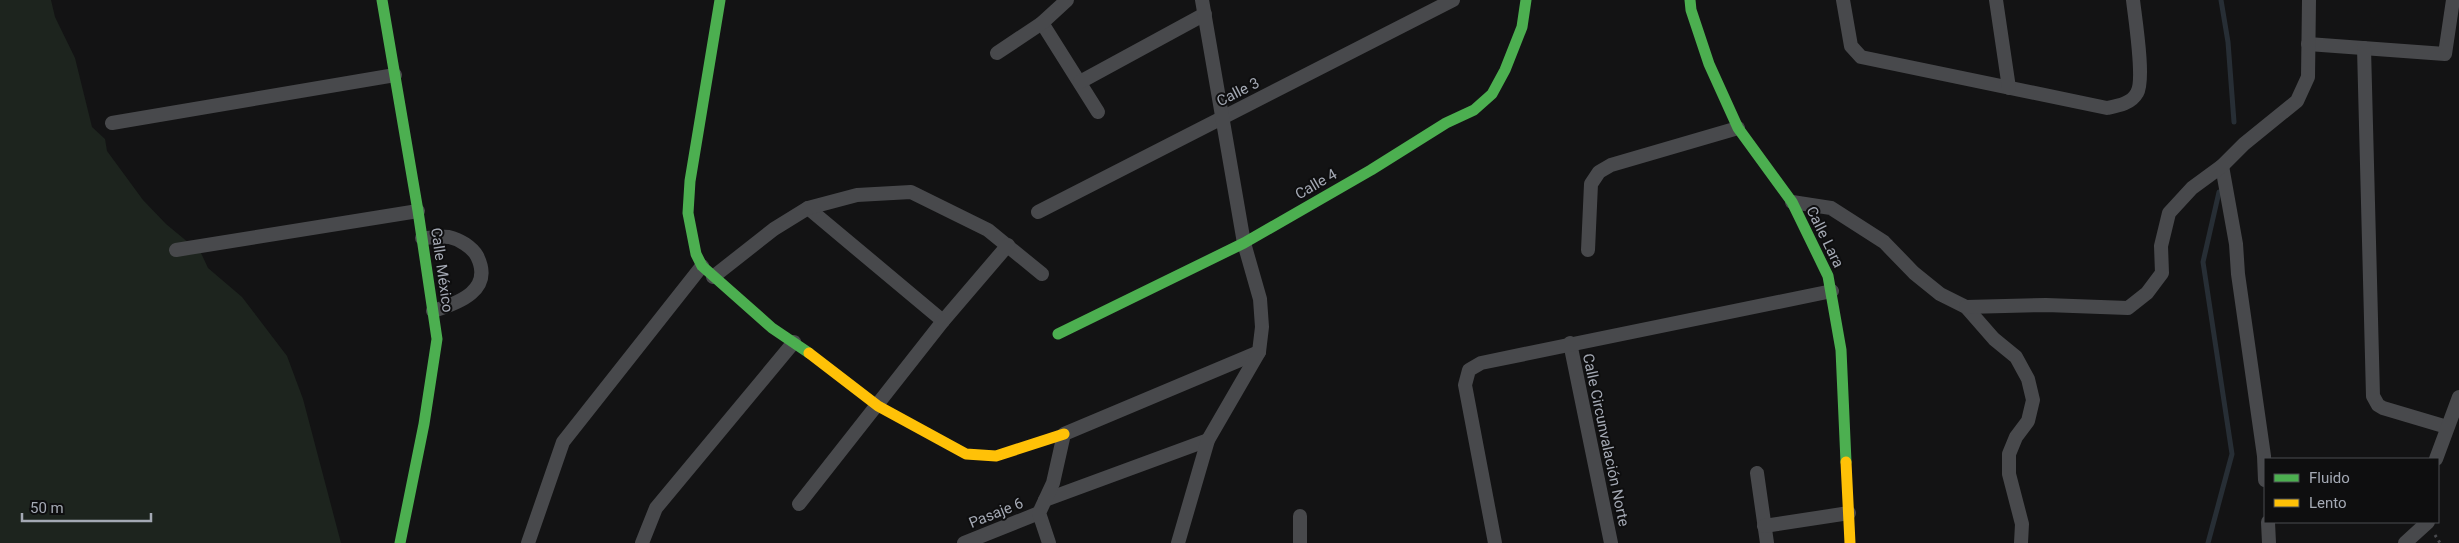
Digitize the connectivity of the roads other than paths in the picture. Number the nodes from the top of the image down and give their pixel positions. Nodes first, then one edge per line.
1 (382, 0) edge
2 (720, 0) edge
3 (1067, 0) edge
4 (1452, 0) edge
5 (1526, 0) edge
6 (1690, 0) edge
7 (1843, 0) edge
8 (1996, 0) edge
9 (2133, 0) edge
10 (2309, 0) edge
11 (2453, 0) edge
12 (1203, 7) edge
13 (1042, 23) junction
14 (2308, 44) junction
15 (2364, 48) junction
16 (997, 53) dead end
17 (395, 75) junction
18 (1080, 82) junction
19 (2009, 88) junction
20 (1098, 112) dead end
21 (1222, 119) junction
22 (112, 123) dead end
23 (1738, 128) junction
24 (2222, 166) junction
25 (1792, 202) junction
26 (808, 208) junction
27 (418, 211) junction
28 (1038, 212) dead end
29 (422, 238) junction
30 (1244, 243) junction
31 (1008, 245) junction
32 (176, 250) dead end
33 (1588, 250) dead end
34 (702, 266) junction
35 (1042, 274) dead end
36 (714, 277) junction
37 (1832, 291) junction
38 (1966, 307) junction
39 (433, 312) junction
40 (943, 321) junction
41 (1058, 334) dead end
42 (794, 342) junction
43 (1570, 343) junction
44 (1259, 352) junction
45 (2459, 397) edge
46 (878, 406) junction
47 (2447, 427) junction
48 (1064, 434) junction
49 (1208, 440) junction
50 (2436, 458) edge
51 (2264, 469) edge
52 (1757, 473) dead end
53 (799, 504) dead end
54 (1042, 506) junction
55 (1849, 512) junction
56 (1300, 516) dead end
57 (2268, 523) edge
58 (2427, 523) edge
59 (1764, 526) junction
60 (400, 543) edge
61 (528, 543) edge
62 (642, 543) edge
63 (964, 543) edge
64 (1049, 543) edge
65 (1178, 543) edge
66 (1300, 543) edge
67 (1496, 543) edge
68 (1611, 543) edge
69 (1767, 543) edge
70 (1850, 543) edge
71 (2021, 543) edge
72 (2269, 543) edge
73 (2406, 543) edge

1 - 17 street, Calle México
2 - 34 street
3 - 13 street
4 - 21 street, Calle 3
5 - 30 street, Calle 4
6 - 23 street, Calle Lara
7 - 19 street
8 - 19 street
9 - 19 street
10 - 14 street
11 - 15 street
12 - 18 street
12 - 21 street
13 - 16 street
13 - 18 street
14 - 15 street
14 - 24 street
15 - 47 street
17 - 22 street
17 - 27 street, Calle México
18 - 20 street
21 - 28 street, Calle 3
21 - 30 street
23 - 25 street, Calle Lara
23 - 33 street
24 - 38 street
24 - 51 street
25 - 37 street, Calle Lara
25 - 38 street
26 - 31 street
26 - 36 street
26 - 40 street
27 - 29 street, Calle México
27 - 32 street
29 - 39 street, Calle México
29 - 39 street
30 - 41 street, Calle 4
30 - 44 street
31 - 35 street
31 - 40 street
34 - 36 street
34 - 61 street
36 - 42 street
37 - 43 street
37 - 55 street, Calle Lara
38 - 71 street
39 - 60 street, Calle México
40 - 46 street
42 - 46 street
42 - 62 street
43 - 67 street
43 - 68 street, Calle Circunvalación Norte
44 - 48 street
44 - 49 street
45 - 47 street
46 - 48 street
46 - 53 street
47 - 50 street
48 - 54 street
49 - 54 street, Pasaje 6
49 - 65 street
52 - 59 street
54 - 63 street, Pasaje 6
54 - 64 street
55 - 59 street
55 - 70 street, Calle Lara
56 - 66 street
57 - 72 street
58 - 73 street
59 - 69 street

